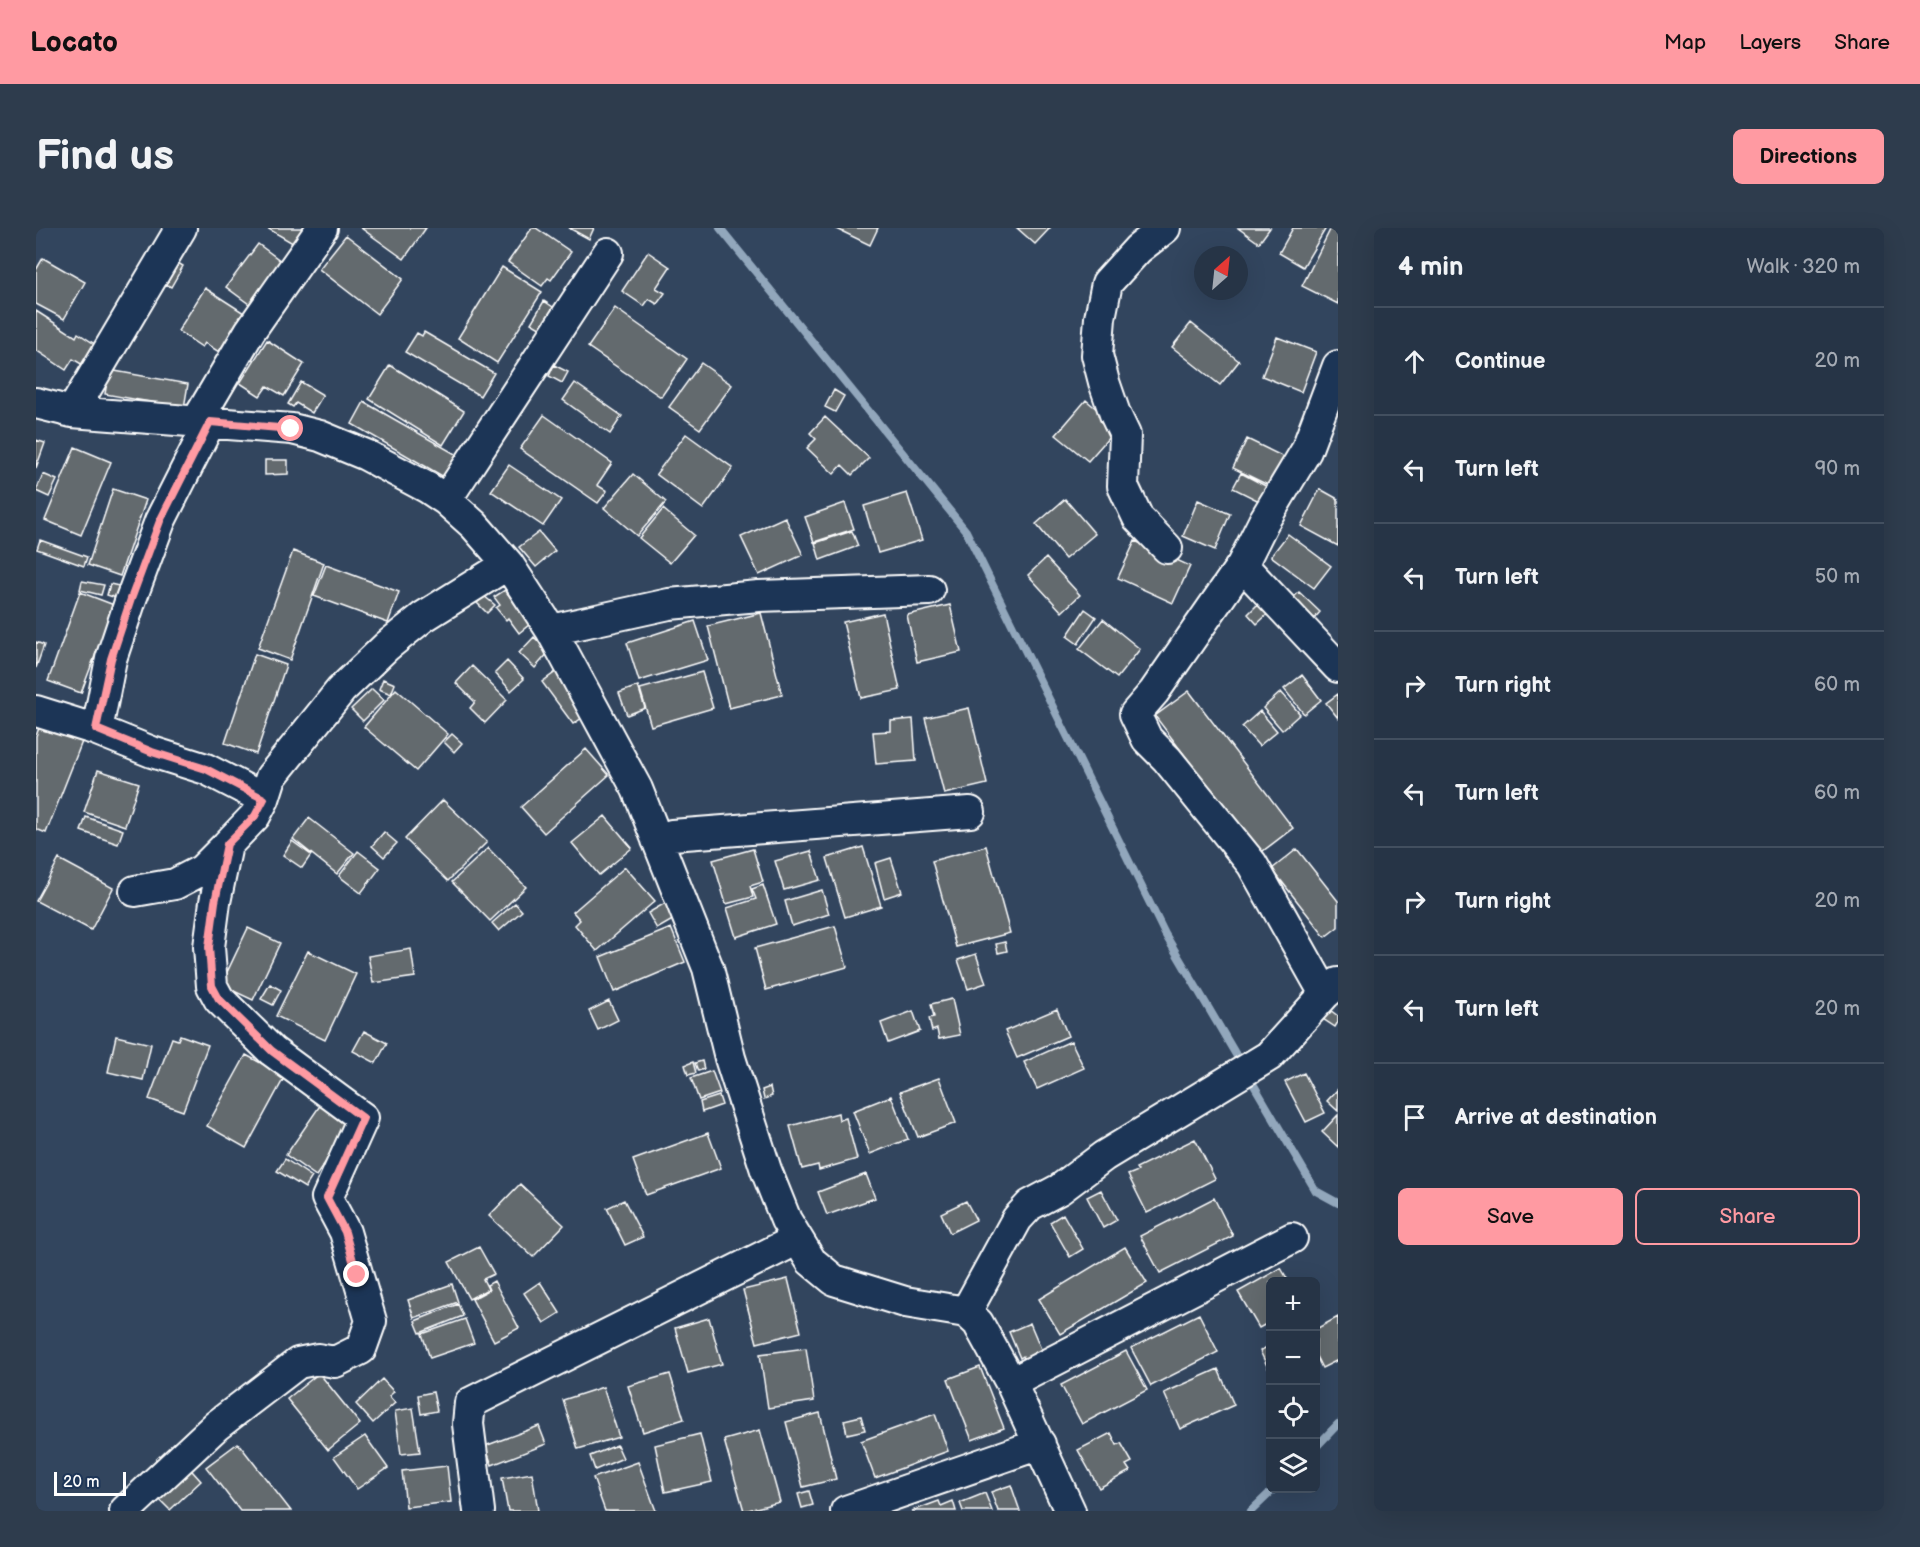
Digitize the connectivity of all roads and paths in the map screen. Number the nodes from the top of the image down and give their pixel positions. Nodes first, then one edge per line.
1 (181, 228) edge
2 (322, 228) edge
3 (1164, 228) edge
4 (608, 253) dead end
5 (1338, 366) edge
6 (36, 404) edge
7 (72, 412) junction
8 (204, 422) junction
9 (446, 500) junction
10 (1167, 548) dead end
11 (508, 564) junction
12 (1242, 565) junction
13 (929, 590) dead end
14 (551, 630) junction
15 (1338, 668) edge
16 (36, 711) edge
17 (96, 729) junction
18 (264, 799) junction
19 (970, 812) dead end
20 (657, 840) junction
21 (227, 844) junction
22 (135, 891) dead end
23 (1331, 988) edge
24 (796, 1237) junction
25 (1292, 1238) dead end
26 (966, 1312) junction
27 (1011, 1383) junction
28 (1040, 1444) junction
29 (125, 1511) edge
30 (479, 1511) edge
31 (846, 1511) edge
32 (1070, 1511) edge

1 - 7 street
2 - 8 street
3 - 10 street
4 - 9 street
5 - 12 street
6 - 7 street
7 - 8 street
8 - 9 street
8 - 17 street
9 - 11 street
11 - 14 street
11 - 18 street
12 - 15 street
12 - 23 street
13 - 14 street
14 - 20 street
16 - 17 street
17 - 18 street
18 - 21 street
19 - 20 street
20 - 24 street
21 - 22 street
21 - 29 street
23 - 26 street
24 - 26 street
24 - 30 street
25 - 27 street
26 - 27 street
27 - 28 street
28 - 31 street
28 - 32 street

